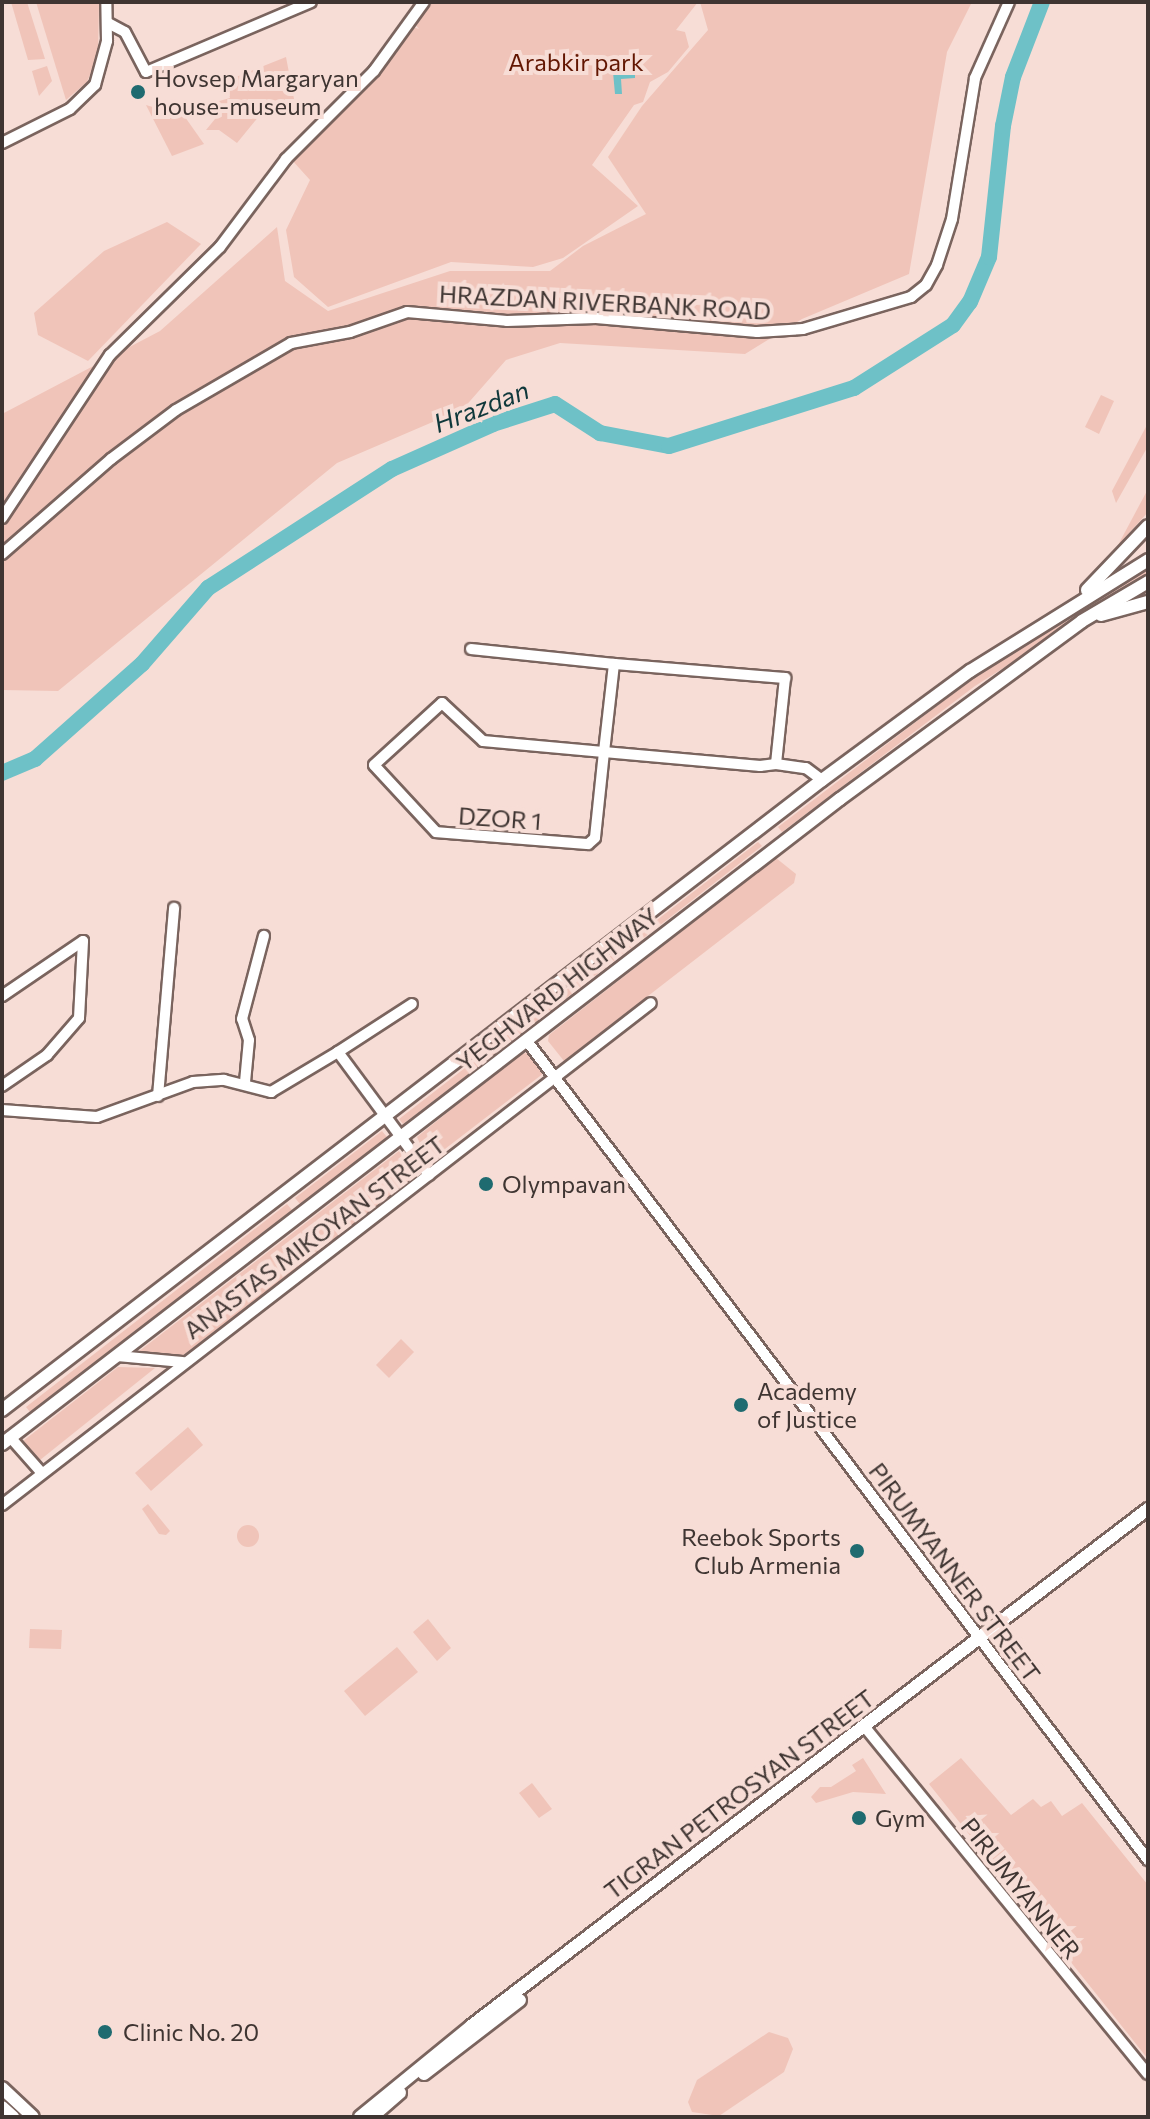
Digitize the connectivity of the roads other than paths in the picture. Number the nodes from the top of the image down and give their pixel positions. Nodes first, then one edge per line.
1 (106, 2) edge
2 (311, 2) edge
3 (424, 2) edge
4 (1009, 2) edge
5 (108, 23) junction
6 (2, 143) edge
7 (2, 518) edge
8 (1148, 526) edge
9 (2, 554) edge
10 (1148, 560) edge
11 (1148, 582) edge
12 (1148, 602) edge
13 (1071, 605) junction
14 (1082, 621) junction
15 (471, 649) dead end
16 (614, 664) junction
17 (604, 752) junction
18 (776, 764) junction
19 (822, 780) junction
20 (766, 822) junction
21 (780, 844) junction
22 (174, 908) dead end
23 (264, 936) dead end
24 (2, 996) edge
25 (651, 1003) dead end
26 (412, 1004) dead end
27 (527, 1041) junction
28 (338, 1052) junction
29 (555, 1077) junction
30 (245, 1082) junction
31 (2, 1086) edge
32 (158, 1096) junction
33 (2, 1110) edge
34 (385, 1115) junction
35 (402, 1138) junction
36 (429, 1175) junction
37 (117, 1356) junction
38 (183, 1362) junction
39 (2, 1410) edge
40 (6, 1440) edge
41 (41, 1472) junction
42 (2, 1505) edge
43 (1148, 1512) edge
44 (982, 1642) junction
45 (866, 1728) junction
46 (1148, 1860) edge
47 (1148, 2074) edge
48 (2, 2088) edge
49 (2, 2107) edge
50 (13, 2117) edge
51 (33, 2117) edge
52 (360, 2117) edge
53 (372, 2117) edge

1 - 5 street
2 - 5 street
3 - 7 street
4 - 9 street, HRAZDAN RIVERBANK ROAD
5 - 6 street
8 - 13 main road
10 - 13 main road, YEGHVARD HIGHWAY
11 - 14 main road, YEGHVARD HIGHWAY
12 - 14 main road
13 - 19 main road, YEGHVARD HIGHWAY
14 - 21 main road, YEGHVARD HIGHWAY
15 - 16 street
16 - 17 street, DZOR 1
16 - 18 street
17 - 17 street, DZOR 1
17 - 18 street, DZOR 1
18 - 19 street, DZOR 1
19 - 20 main road, YEGHVARD HIGHWAY
20 - 21 main road
20 - 34 main road, YEGHVARD HIGHWAY
21 - 27 main road, YEGHVARD HIGHWAY
22 - 32 street
23 - 30 street
24 - 31 street
25 - 29 street, ANASTAS MIKOYAN STREET
26 - 28 street
27 - 29 street, PIRUMYANNER STREET
27 - 35 main road, YEGHVARD HIGHWAY
28 - 30 street
28 - 34 street
29 - 36 street, ANASTAS MIKOYAN STREET
29 - 44 street, PIRUMYANNER STREET
30 - 32 street
32 - 33 street
34 - 35 street
34 - 39 main road, YEGHVARD HIGHWAY
35 - 36 street
35 - 37 main road, YEGHVARD HIGHWAY
36 - 38 street, ANASTAS MIKOYAN STREET
37 - 38 street
37 - 40 main road, YEGHVARD HIGHWAY
38 - 41 street, ANASTAS MIKOYAN STREET
40 - 41 street
41 - 42 street, ANASTAS MIKOYAN STREET
43 - 44 main road, TIGRAN PETROSYAN STREET
44 - 45 main road, TIGRAN PETROSYAN STREET
44 - 46 street, PIRUMYANNER STREET
45 - 47 street, PIRUMYANNER
45 - 52 main road, TIGRAN PETROSYAN STREET
45 - 53 main road, TIGRAN PETROSYAN STREET
48 - 51 main road
49 - 50 main road

